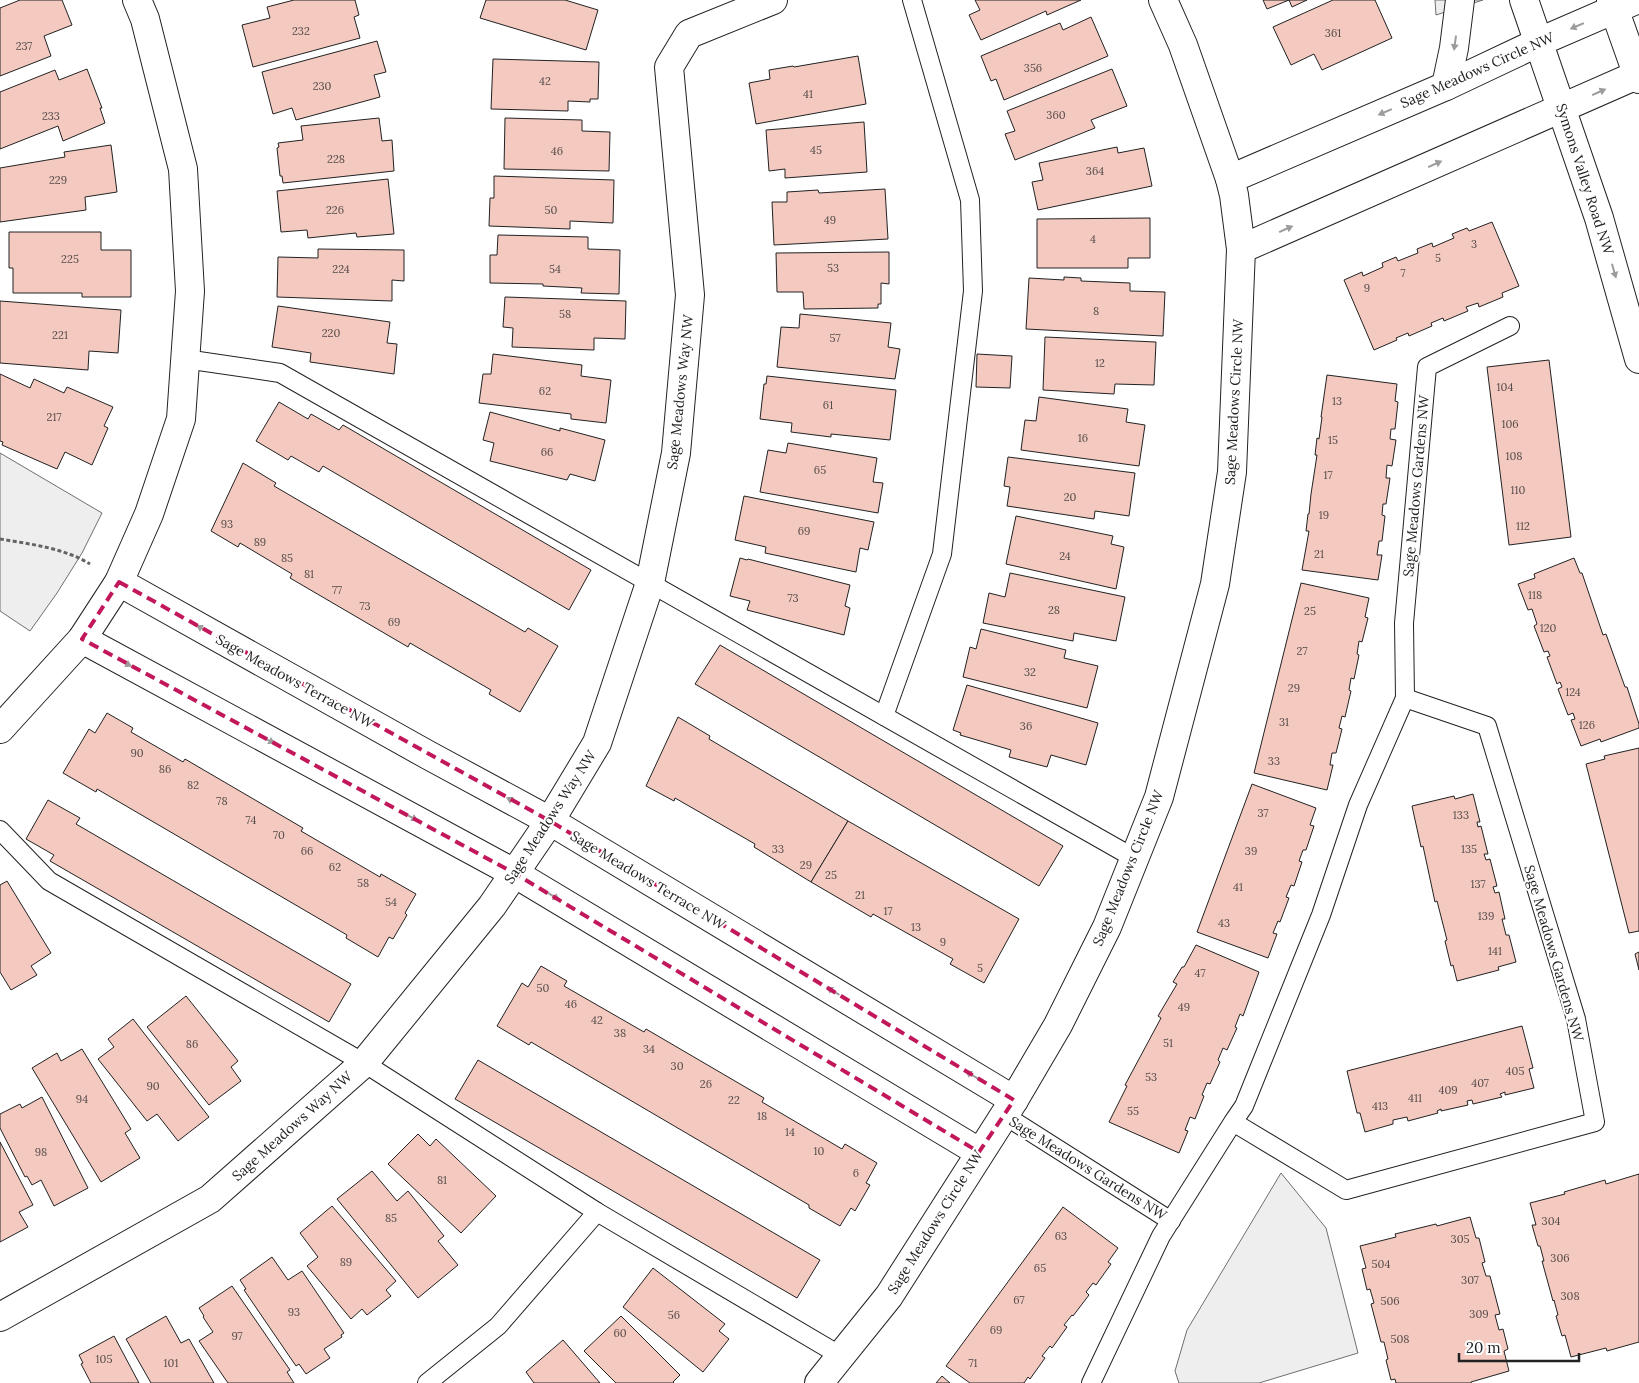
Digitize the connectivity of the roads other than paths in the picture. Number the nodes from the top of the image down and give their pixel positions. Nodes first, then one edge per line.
1 (137, 0) edge
2 (773, 0) edge
3 (912, 0) edge
4 (1163, 0) edge
5 (1460, 0) edge
6 (1524, 0) edge
7 (1621, 3) edge
8 (1539, 42) junction
9 (1639, 76) edge
10 (1446, 86) junction
11 (1562, 108) junction
12 (1230, 178) junction
13 (1241, 249) junction
14 (1510, 326) dead end
15 (185, 359) junction
16 (1639, 359) edge
17 (119, 582) junction
18 (650, 583) junction
19 (82, 640) junction
20 (1405, 698) junction
21 (884, 716) junction
22 (0, 730) edge
23 (550, 821) junction
24 (0, 830) edge
25 (1134, 858) junction
26 (514, 873) junction
27 (364, 1063) junction
28 (1009, 1108) junction
29 (1234, 1122) junction
30 (979, 1152) junction
31 (597, 1212) junction
32 (1171, 1221) junction
33 (0, 1317) edge
34 (840, 1356) junction
35 (427, 1383) edge
36 (819, 1383) edge
37 (1091, 1383) edge

1 - 15 street
2 - 18 street, Sage Meadows Way NW
3 - 21 lane
4 - 12 street, Sage Meadows Circle NW
5 -> 10 street
6 - 8 street, Symons Valley Road NW
7 -> 8 street, Sage Meadows Circle NW
7 - 9 street
8 - 10 street, Sage Meadows Circle NW
8 - 11 street, Symons Valley Road NW
11 -> 9 street
10 -> 12 street, Sage Meadows Circle NW
13 -> 11 street
11 -> 16 street, Symons Valley Road NW
12 - 13 street, Sage Meadows Circle NW
13 - 25 street, Sage Meadows Circle NW
14 - 20 lane, Sage Meadows Gardens NW
15 - 17 street
15 - 18 lane
17 - 19 street
23 -> 17 street, Sage Meadows Terrace NW
18 - 21 lane
18 - 23 street, Sage Meadows Way NW
19 - 22 street
19 -> 26 street
20 - 29 lane, Sage Meadows Gardens NW
20 - 29 lane, Sage Meadows Gardens NW
21 - 25 lane
23 - 26 street, Sage Meadows Way NW
28 -> 23 street, Sage Meadows Terrace NW
24 - 27 lane
25 - 28 street, Sage Meadows Circle NW
26 - 27 street, Sage Meadows Way NW
26 -> 30 street
27 - 31 lane
27 - 33 street, Sage Meadows Way NW
28 - 30 street, Sage Meadows Circle NW
28 - 32 lane, Sage Meadows Gardens NW
29 - 32 lane, Sage Meadows Gardens NW
30 - 34 street, Sage Meadows Circle NW
31 - 34 lane
31 - 35 lane
32 - 37 lane, Sage Meadows Gardens NW
34 - 36 street, Sage Meadows Circle NW

